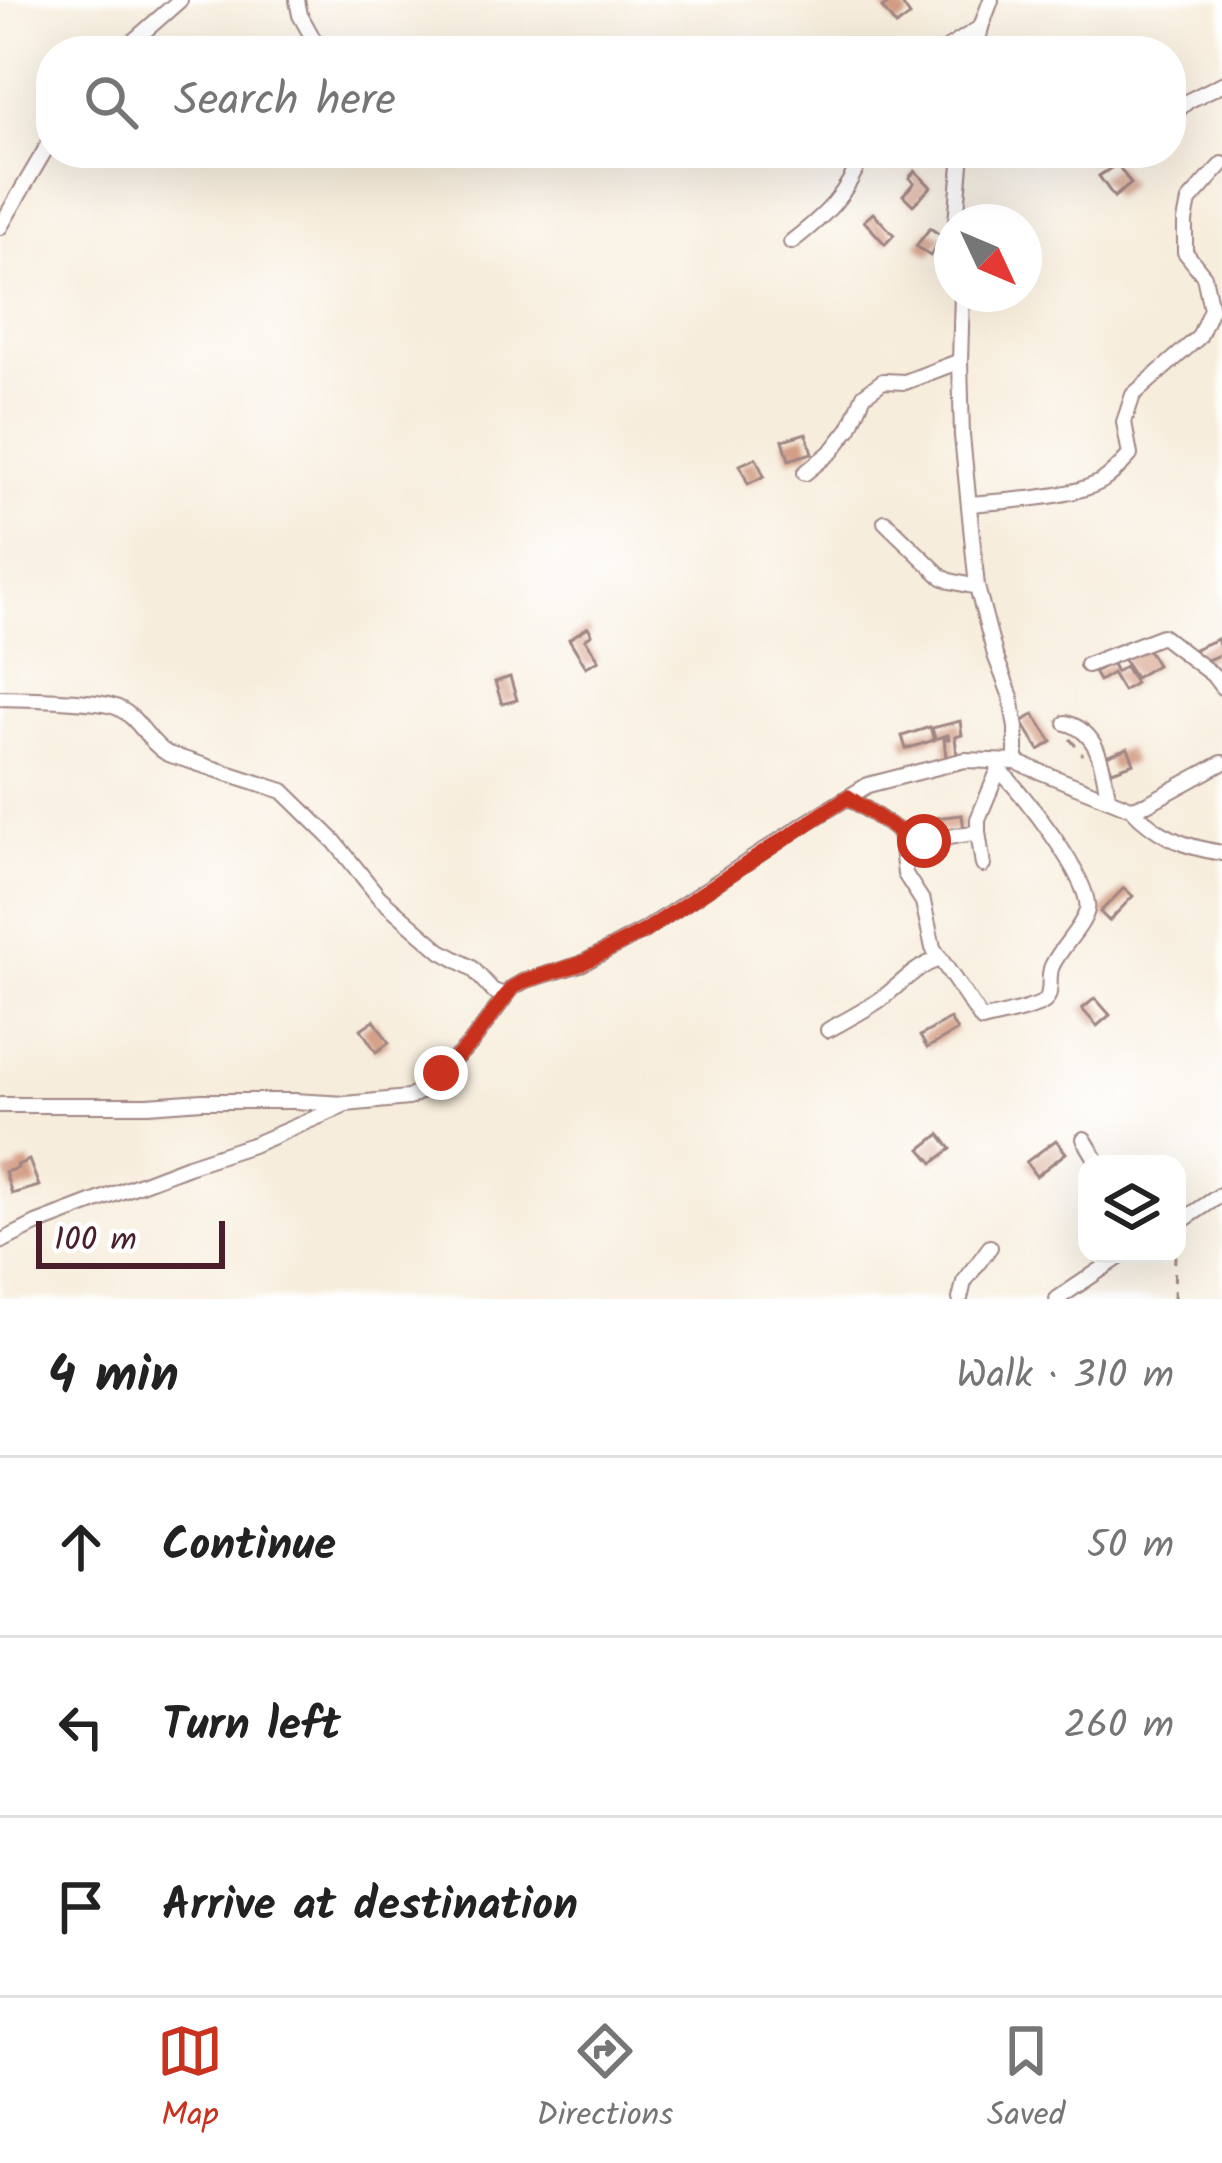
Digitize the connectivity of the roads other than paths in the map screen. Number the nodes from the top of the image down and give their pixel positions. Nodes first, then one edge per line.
1 (180, 0) edge
2 (297, 0) edge
3 (991, 0) edge
4 (981, 27) junction
5 (139, 36) edge
6 (312, 36) edge
7 (967, 36) edge
8 (979, 36) edge
9 (1222, 84) edge
10 (1186, 103) edge
11 (1222, 164) edge
12 (36, 166) edge
13 (857, 168) edge
14 (961, 168) edge
15 (958, 204) edge
16 (0, 227) edge
17 (791, 242) dead end
18 (961, 312) edge
19 (960, 361) junction
20 (805, 473) dead end
21 (968, 504) junction
22 (885, 522) dead end
23 (977, 587) junction
24 (1087, 665) dead end
25 (1222, 687) edge
26 (0, 698) edge
27 (1066, 723) dead end
28 (1222, 763) edge
29 (1005, 764) junction
30 (848, 797) junction
31 (1108, 797) junction
32 (1131, 808) junction
33 (900, 832) junction
34 (978, 832) junction
35 (1222, 854) edge
36 (983, 865) dead end
37 (939, 959) junction
38 (505, 995) junction
39 (828, 1030) dead end
40 (346, 1104) junction
41 (0, 1105) edge
42 (1084, 1138) dead end
43 (1094, 1155) edge
44 (1222, 1193) edge
45 (1186, 1218) edge
46 (0, 1242) edge
47 (990, 1247) dead end
48 (1111, 1263) edge
49 (960, 1299) edge
50 (1057, 1299) edge

1 - 5 street
2 - 6 street
3 - 4 street
4 - 7 street
4 - 8 street
9 - 10 street
11 - 21 street
12 - 16 street
13 - 17 street
14 - 15 street
18 - 19 street
19 - 20 street
19 - 21 street
21 - 23 street
22 - 23 street
23 - 29 street
24 - 25 street
26 - 38 street
27 - 31 street
28 - 32 street
29 - 30 street
29 - 31 street
29 - 34 street
29 - 37 street
30 - 33 street
30 - 38 street
31 - 32 street
32 - 35 street
33 - 34 street
33 - 37 street
34 - 36 street
37 - 39 street
38 - 40 street
40 - 41 street
40 - 46 street
42 - 43 street
44 - 45 street
47 - 49 street
48 - 50 street

